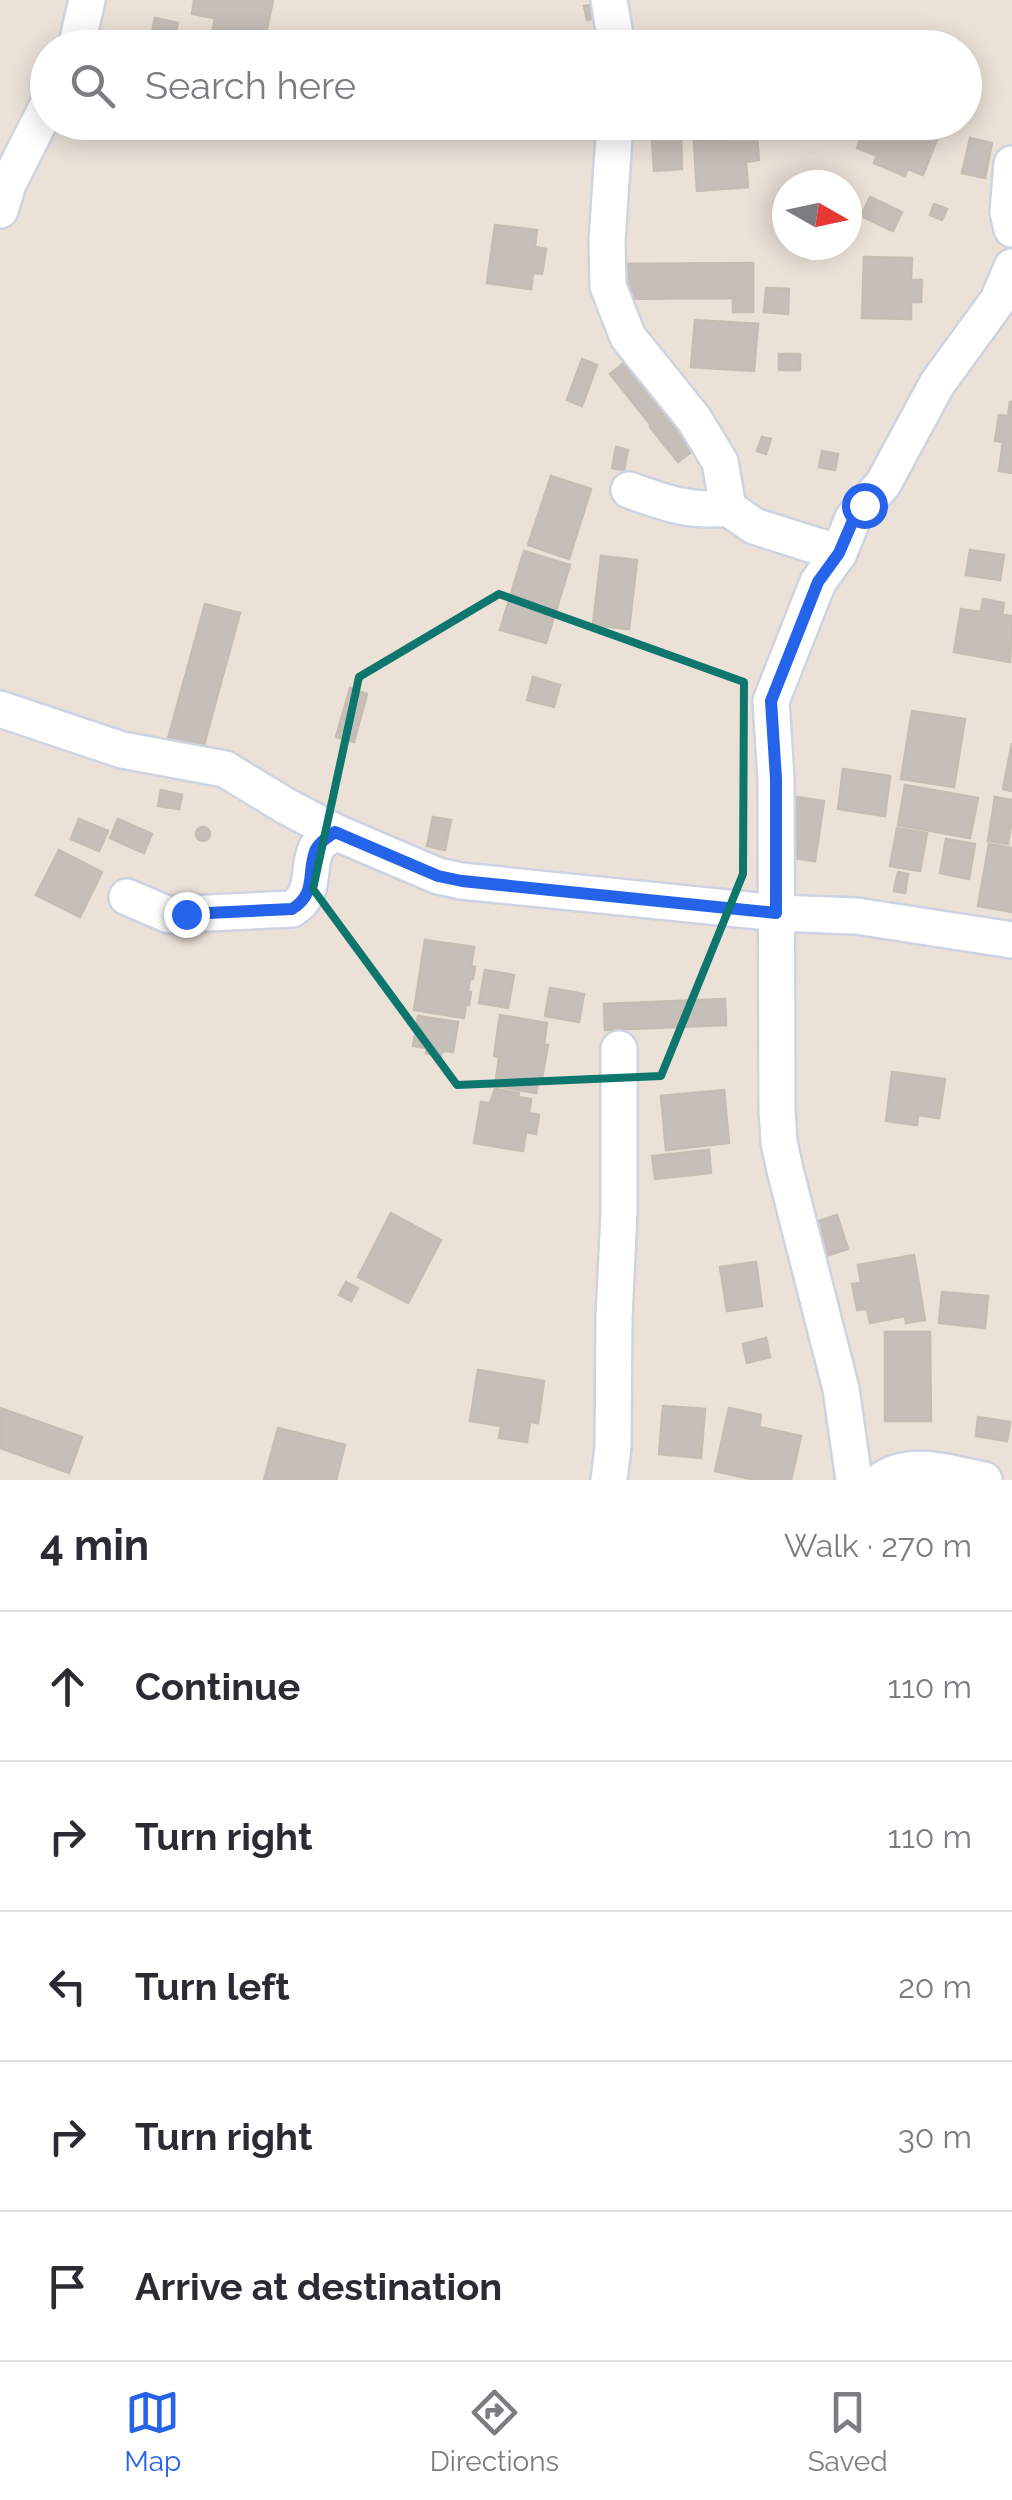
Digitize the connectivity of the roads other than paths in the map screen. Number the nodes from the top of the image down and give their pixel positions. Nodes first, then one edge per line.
1 (87, 0) edge
2 (609, 0) edge
3 (80, 30) edge
4 (615, 30) edge
5 (30, 140) edge
6 (614, 140) edge
7 (1012, 164) edge
8 (0, 210) edge
9 (1012, 229) edge
10 (1012, 267) edge
11 (1005, 300) edge
12 (629, 490) dead end
13 (728, 508) junction
14 (839, 553) junction
15 (0, 708) edge
16 (335, 832) junction
17 (127, 897) dead end
18 (776, 913) junction
19 (1012, 940) edge
20 (619, 1049) dead end
21 (609, 1480) edge
22 (854, 1480) edge
23 (882, 1480) edge
24 (984, 1480) edge

1 - 3 street
2 - 4 street
5 - 8 street
6 - 13 street
7 - 9 street
10 - 11 street
11 - 14 street
12 - 13 street
13 - 14 street
14 - 18 street
15 - 16 street
16 - 17 street
16 - 18 street
18 - 19 street
18 - 22 street
20 - 21 street
23 - 24 street

